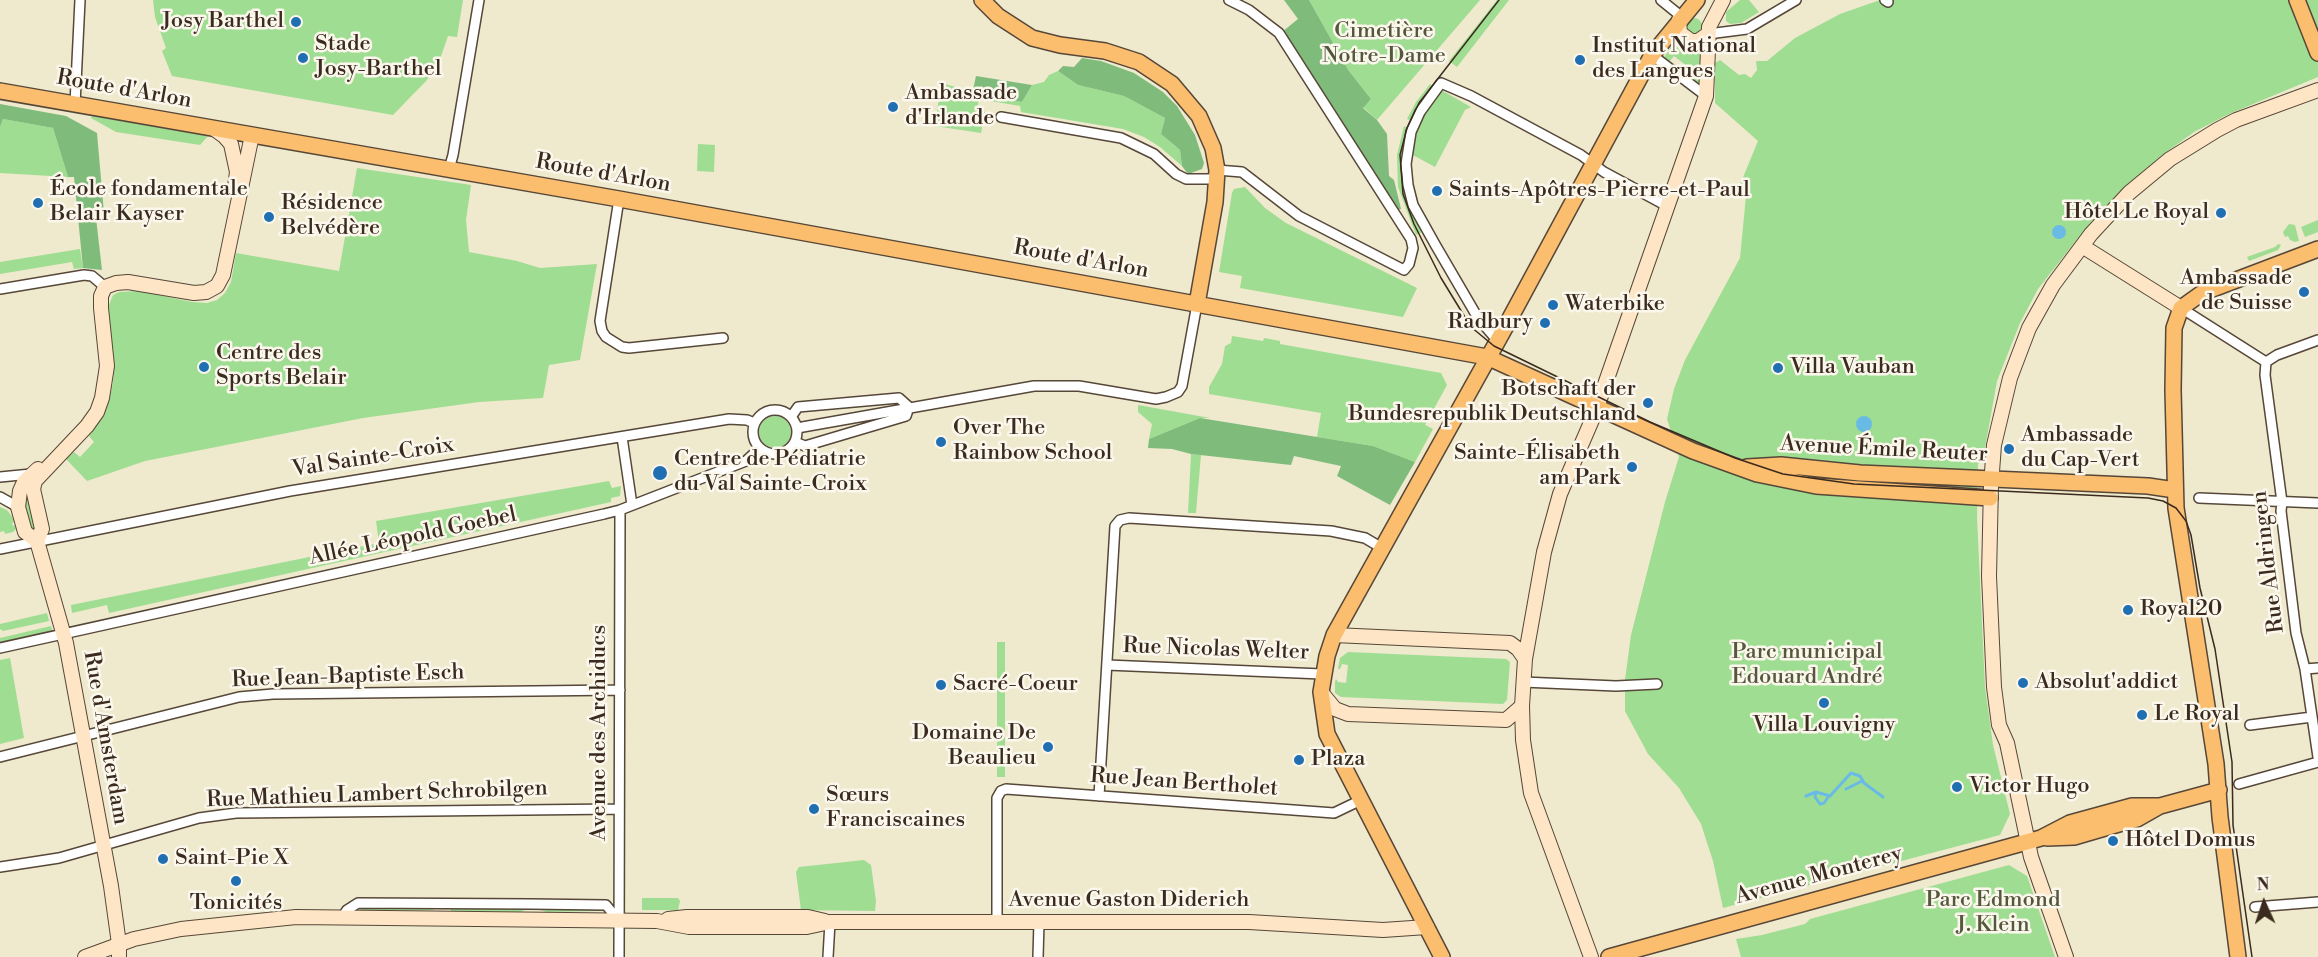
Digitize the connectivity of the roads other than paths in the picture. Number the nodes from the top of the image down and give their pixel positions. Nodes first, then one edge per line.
1 (80, 0) edge
2 (478, 0) edge
3 (982, 0) edge
4 (1229, 0) edge
5 (1661, 0) edge
6 (1697, 0) edge
7 (1723, 0) edge
8 (1796, 0) edge
9 (2297, 0) edge
10 (1682, 17) junction
11 (1709, 31) junction
12 (2318, 52) edge
13 (1652, 55) junction
14 (2318, 90) edge
15 (0, 91) edge
16 (1706, 96) junction
17 (75, 104) junction
18 (1001, 117) dead end
19 (212, 128) junction
20 (252, 135) junction
21 (1587, 160) junction
22 (449, 169) junction
23 (1217, 174) junction
24 (619, 199) junction
25 (1667, 206) junction
26 (231, 234) junction
27 (2082, 246) junction
28 (2318, 249) edge
29 (105, 287) junction
30 (0, 289) edge
31 (1197, 304) junction
32 (2181, 308) junction
33 (723, 338) dead end
34 (1497, 340) junction
35 (2318, 340) edge
36 (1487, 357) junction
37 (2266, 362) junction
38 (909, 407) junction
39 (1597, 407) junction
40 (791, 417) junction
41 (754, 423) junction
42 (797, 428) junction
43 (622, 437) junction
44 (795, 442) junction
45 (759, 449) junction
46 (62, 452) junction
47 (1734, 466) junction
48 (31, 474) junction
49 (0, 477) edge
50 (1991, 479) junction
51 (2175, 490) junction
52 (0, 497) edge
53 (1990, 498) junction
54 (2199, 498) dead end
55 (2282, 502) junction
56 (2318, 503) edge
57 (632, 505) junction
58 (18, 507) junction
59 (620, 510) junction
60 (37, 541) junction
61 (1382, 548) junction
62 (0, 549) edge
63 (64, 634) junction
64 (1334, 635) junction
65 (0, 648) edge
66 (1525, 658) junction
67 (1107, 665) junction
68 (2318, 668) edge
69 (2305, 669) junction
70 (1322, 674) junction
71 (1523, 682) junction
72 (1658, 684) dead end
73 (620, 690) junction
74 (1321, 692) junction
75 (1522, 706) junction
76 (2312, 717) junction
77 (2250, 725) dead end
78 (83, 735) junction
79 (0, 757) edge
80 (2318, 757) edge
81 (2318, 762) edge
82 (2239, 784) dead end
83 (2219, 790) junction
84 (1099, 796) junction
85 (1361, 800) junction
86 (619, 808) junction
87 (2034, 840) junction
88 (103, 844) junction
89 (0, 867) edge
90 (2318, 902) edge
91 (441, 903) junction
92 (531, 904) junction
93 (2255, 908) dead end
94 (342, 918) junction
95 (442, 919) junction
96 (531, 920) junction
97 (619, 921) junction
98 (830, 922) junction
99 (997, 922) junction
100 (1039, 922) junction
101 (1427, 927) junction
102 (119, 951) edge
103 (85, 957) edge
104 (619, 957) edge
105 (828, 957) edge
106 (1038, 957) edge
107 (1442, 957) edge
108 (1591, 957) edge
109 (1609, 957) edge
110 (2066, 957) edge
111 (2238, 957) edge

1 - 17 street
2 - 22 street
3 - 23 main road
4 - 23 street
5 - 10 street
6 - 10 main road
7 - 11 main road
8 - 11 street
9 - 12 main road
10 - 11 main road
10 - 11 main road
10 - 13 main road
11 - 16 main road
13 - 16 street
13 - 21 main road
14 - 27 main road
15 - 17 main road, Route d'Arlon
16 - 25 main road
17 - 19 main road, Route d'Arlon
18 - 23 street
19 - 20 main road, Route d'Arlon
19 - 26 main road
20 - 22 main road, Route d'Arlon
20 - 26 main road
21 - 25 street
21 - 34 main road
21 - 34 street
22 - 24 main road, Route d'Arlon
23 - 31 main road
24 - 31 main road, Route d'Arlon
24 - 33 street
25 - 39 main road
26 - 29 main road
27 - 32 main road
27 - 50 main road
28 - 32 main road
29 - 30 street
29 - 46 main road
31 - 36 main road, Route d'Arlon
31 - 38 street
32 - 37 street
32 - 51 main road
34 - 36 main road
35 - 37 street
36 - 39 main road, Avenue Émile Reuter
36 - 61 main road
37 - 55 street, Rue Aldringen
38 - 40 street
38 - 42 street
38 - 44 street
39 - 47 main road, Avenue Émile Reuter
39 - 66 main road
40 - 41 street
40 - 42 street
41 - 43 street, Val Sainte-Croix
41 - 45 street
42 - 44 street
43 - 57 street
43 - 60 street, Val Sainte-Croix
44 - 45 street
45 - 57 street, Allée Léopold Goebel
46 - 48 main road
46 - 60 main road
47 - 50 main road, Avenue Émile Reuter
47 - 53 main road, Avenue Émile Reuter
48 - 49 street
48 - 58 main road
50 - 51 main road, Avenue Émile Reuter
50 - 53 main road
51 - 83 main road
52 - 58 street
53 - 87 main road
54 - 55 street
55 - 56 street
55 - 69 street, Rue Aldringen
57 - 59 street, Allée Léopold Goebel
58 - 60 main road
59 - 63 street, Allée Léopold Goebel
59 - 73 street, Avenue des Archiducs
60 - 62 street, Val Sainte-Croix
60 - 63 main road, Rue d'Amsterdam
61 - 64 main road
61 - 67 street
63 - 65 street, Allée Léopold Goebel
63 - 78 main road, Rue d'Amsterdam
64 - 66 main road
64 - 70 main road
66 - 71 main road
67 - 70 street, Rue Nicolas Welter
67 - 84 street
68 - 69 street
69 - 76 street, Rue Aldringen
70 - 74 main road
71 - 72 street
71 - 75 main road
73 - 78 street, Rue Jean-Baptiste Esch
73 - 86 street, Avenue des Archiducs
74 - 75 main road
74 - 85 main road
75 - 108 main road
76 - 77 street
76 - 80 street, Rue Aldringen
78 - 79 street, Rue Jean-Baptiste Esch
78 - 88 main road, Rue d'Amsterdam
81 - 82 street
83 - 87 main road, Avenue Monterey
83 - 111 main road
84 - 85 street, Rue Jean Bertholet
84 - 99 street, Rue Jean Bertholet
85 - 101 main road
86 - 88 street, Rue Mathieu Lambert Schrobilgen
86 - 97 street, Avenue des Archiducs
87 - 109 main road, Avenue Monterey
87 - 110 main road
88 - 89 street, Rue Mathieu Lambert Schrobilgen
88 - 102 main road, Rue d'Amsterdam
90 - 93 street
91 - 92 street
91 - 94 street
91 - 95 street
92 - 96 street
92 - 97 street
94 - 95 main road, Avenue Gaston Diderich
94 - 102 main road, Avenue Gaston Diderich
95 - 96 main road, Avenue Gaston Diderich
96 - 97 main road, Avenue Gaston Diderich
97 - 98 main road, Avenue Gaston Diderich
97 - 104 street, Avenue des Archiducs
98 - 99 main road, Avenue Gaston Diderich
98 - 105 street
99 - 100 main road, Avenue Gaston Diderich
100 - 101 main road, Avenue Gaston Diderich
100 - 106 street
101 - 107 main road
102 - 103 main road, Avenue Gaston Diderich

